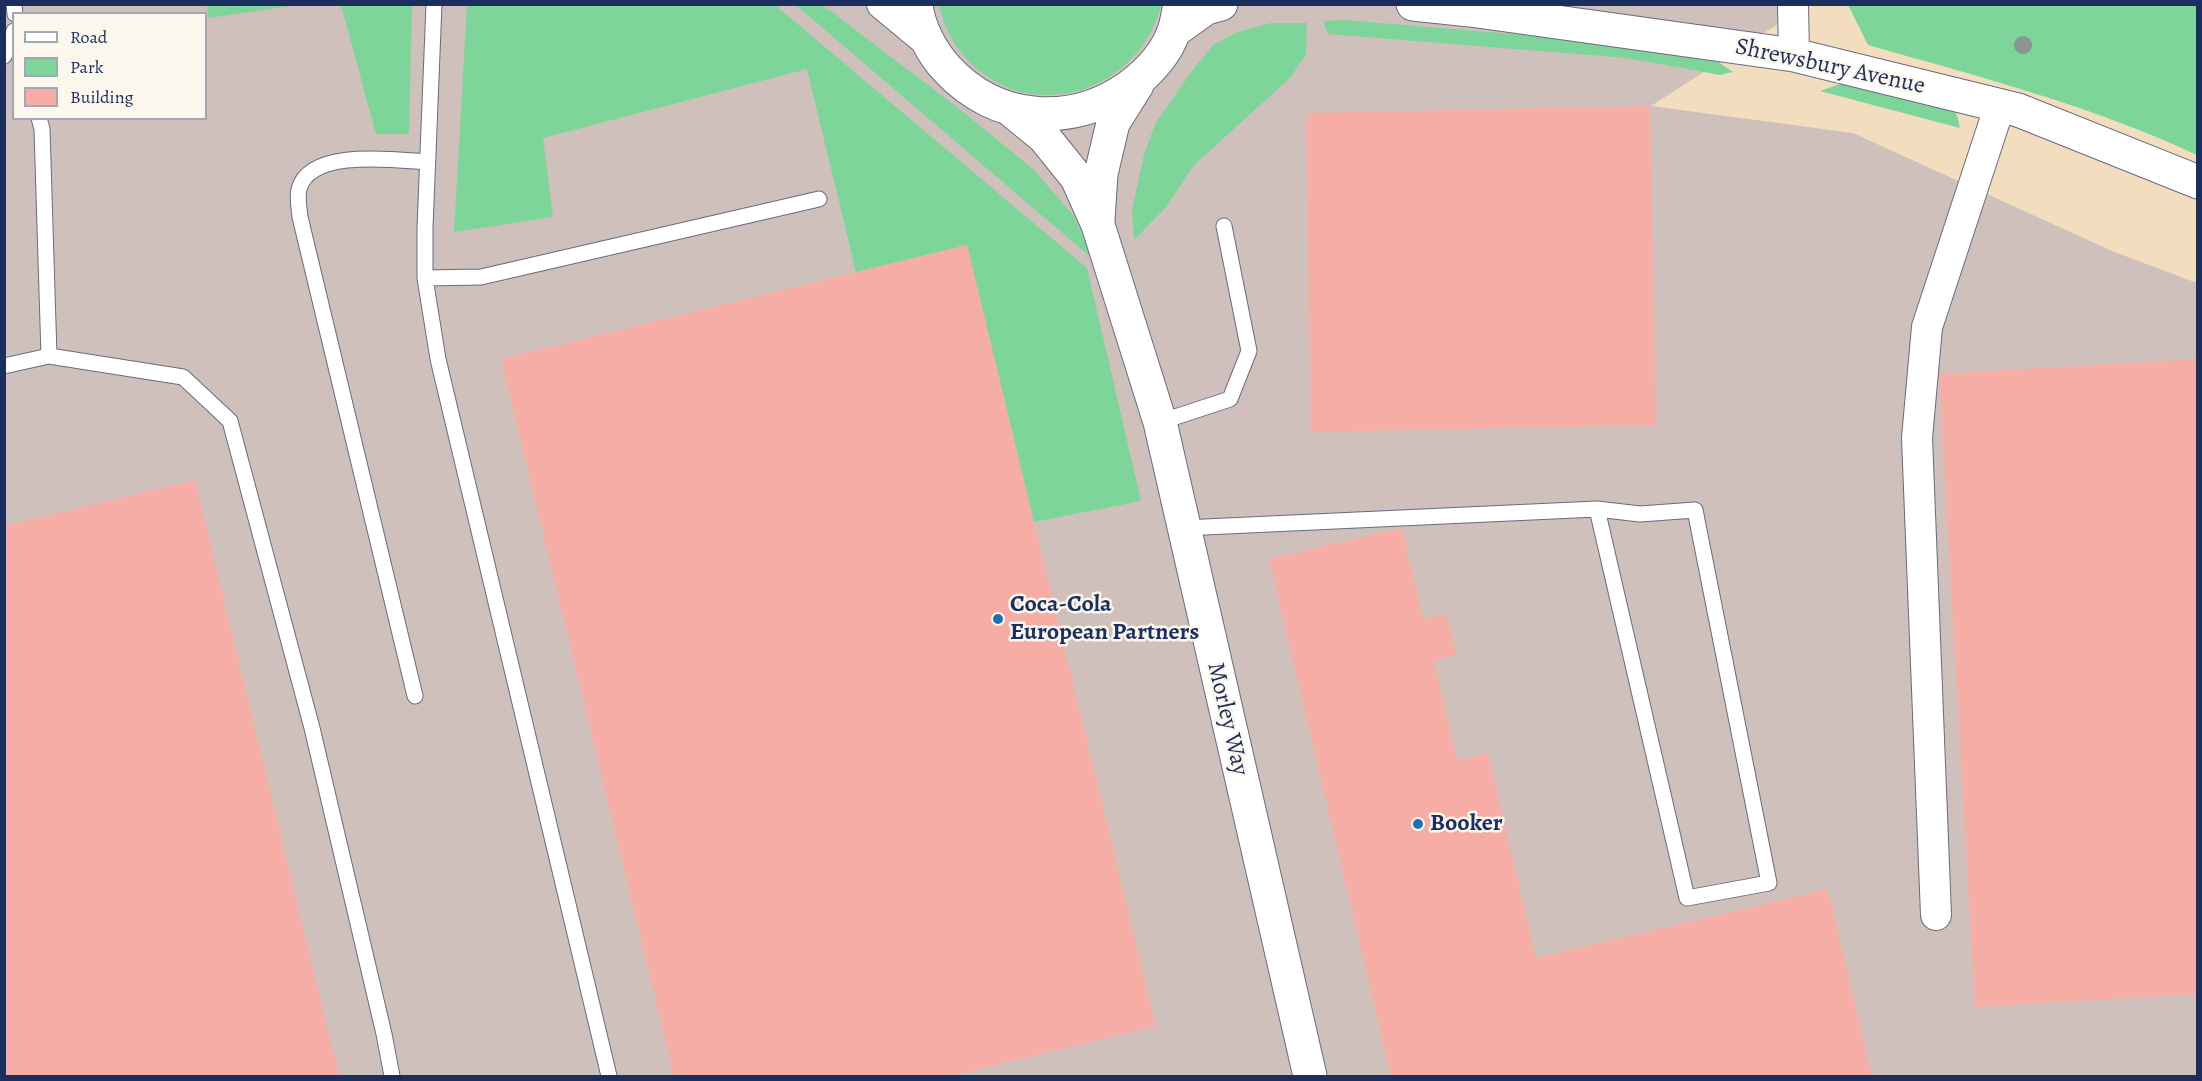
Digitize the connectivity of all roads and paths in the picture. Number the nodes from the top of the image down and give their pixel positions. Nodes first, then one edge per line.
1 (434, 4) edge
2 (882, 4) edge
3 (916, 4) edge
4 (1221, 4) edge
5 (1413, 4) edge
6 (1793, 4) edge
7 (1177, 18) edge
8 (12, 36) edge
9 (929, 43) junction
10 (1794, 55) junction
11 (4, 56) edge
12 (1141, 78) junction
13 (2000, 105) junction
14 (1011, 110) junction
15 (40, 120) edge
16 (427, 162) junction
17 (2198, 182) edge
18 (819, 199) dead end
19 (1098, 225) junction
20 (1224, 226) dead end
21 (425, 278) junction
22 (48, 356) junction
23 (4, 366) edge
24 (1160, 422) junction
25 (1597, 509) junction
26 (1183, 528) junction
27 (415, 696) dead end
28 (1936, 915) dead end
29 (392, 1077) edge
30 (609, 1077) edge
31 (1310, 1077) edge

1 - 16 lane
2 - 9 street
3 - 9 street
4 - 7 street
5 - 10 street, Shrewsbury Avenue
6 - 10 street
7 - 12 street
8 - 11 lane
9 - 14 street
10 - 13 street, Shrewsbury Avenue
12 - 14 street
12 - 19 street, Morley Way
13 - 17 street, Shrewsbury Avenue
13 - 28 street
14 - 19 street, Morley Way
15 - 22 lane
16 - 21 lane
16 - 27 lane
18 - 21 lane
19 - 24 street, Morley Way
20 - 24 lane
21 - 30 lane
22 - 23 lane
22 - 29 lane
24 - 26 street, Morley Way
25 - 25 lane
25 - 26 lane
26 - 31 street, Morley Way

